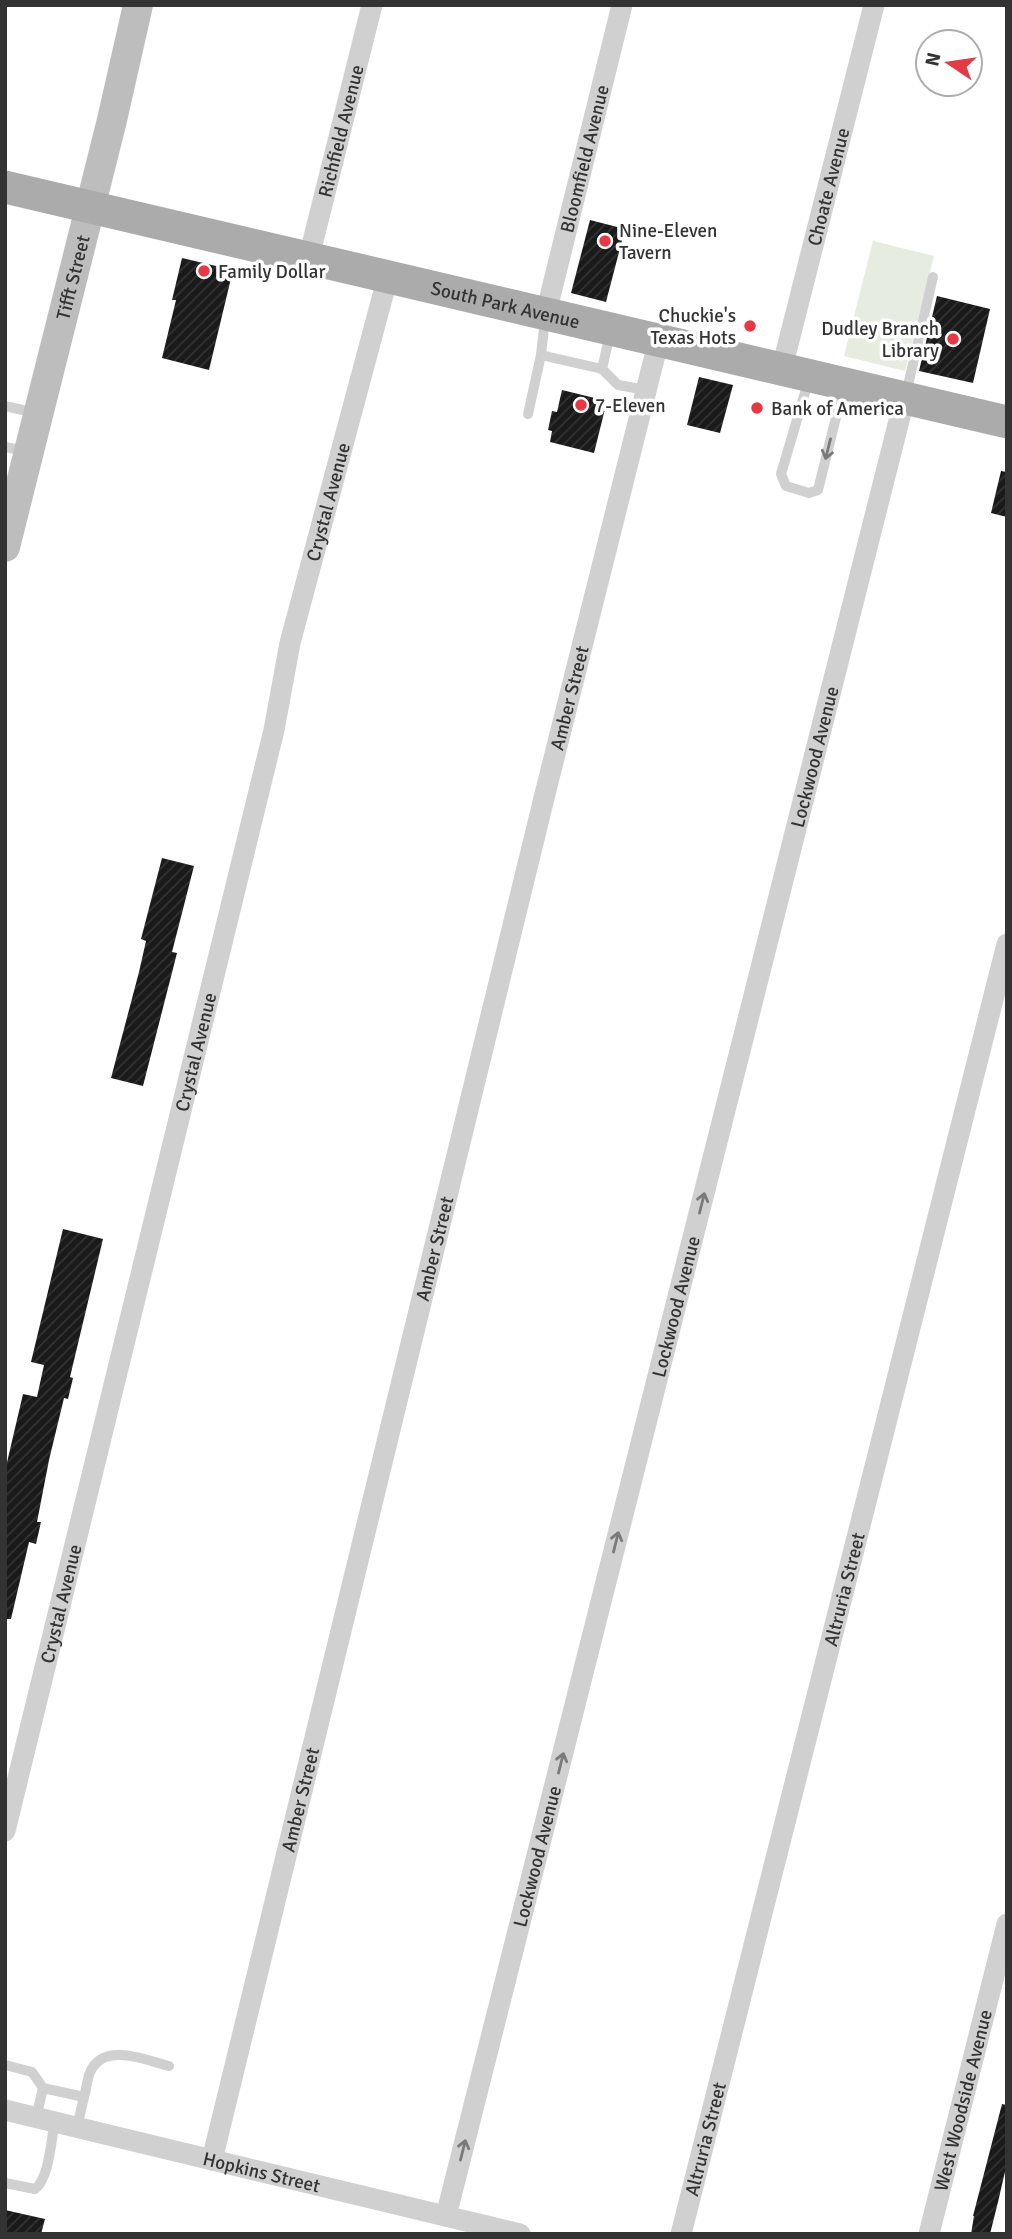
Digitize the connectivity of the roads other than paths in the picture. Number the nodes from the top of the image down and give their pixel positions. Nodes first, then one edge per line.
1 (138, 5) edge
2 (372, 5) edge
3 (622, 5) edge
4 (874, 5) edge
5 (5, 187) edge
6 (90, 207) junction
7 (309, 257) junction
8 (388, 276) junction
9 (933, 277) dead end
10 (546, 313) junction
11 (611, 328) junction
12 (659, 339) junction
13 (541, 355) junction
14 (602, 369) junction
15 (796, 371) junction
16 (844, 383) junction
17 (646, 390) junction
18 (905, 397) junction
19 (5, 406) edge
20 (38, 413) junction
21 (528, 414) dead end
22 (1007, 422) edge
23 (17, 449) edge
24 (5, 547) edge
25 (1007, 944) edge
26 (5, 1831) edge
27 (1007, 1924) edge
28 (5, 2065) edge
29 (169, 2066) dead end
30 (43, 2088) junction
31 (84, 2097) junction
32 (5, 2110) edge
33 (45, 2120) junction
34 (77, 2127) junction
35 (212, 2160) junction
36 (5, 2183) edge
37 (446, 2216) junction
38 (520, 2234) edge
39 (681, 2234) edge
40 (929, 2234) edge

1 - 6 street, Tifft Street
2 - 7 street, Richfield Avenue
3 - 10 street, Bloomfield Avenue
4 - 15 street, Choate Avenue
5 - 6 main road, South Park Avenue
6 - 7 main road, South Park Avenue
6 - 20 street, Tifft Street
7 - 8 main road, South Park Avenue
8 - 10 main road, South Park Avenue
8 - 26 street, Crystal Avenue
9 - 18 lane
10 - 11 main road, South Park Avenue
10 - 13 lane
11 - 12 main road, South Park Avenue
11 - 14 lane
12 - 15 main road, South Park Avenue
12 - 17 street, Amber Street
13 - 14 lane
13 - 21 lane
14 - 17 lane
15 - 16 main road, South Park Avenue
16 -> 15 lane
16 - 18 main road, South Park Avenue
17 - 35 street, Amber Street
18 - 22 main road, South Park Avenue
37 -> 18 street, Lockwood Avenue
19 - 20 lane
20 - 23 street, Tifft Street
23 - 24 street, Tifft Street
25 - 39 street, Altruria Street
27 - 40 street, West Woodside Avenue
28 - 30 lane
29 - 31 lane
30 - 31 lane
30 - 33 lane
31 - 34 lane
32 - 33 street, Hopkins Street
33 - 34 street, Hopkins Street
33 - 36 lane
34 - 35 street, Hopkins Street
35 - 37 street, Hopkins Street
37 - 38 street, Hopkins Street

